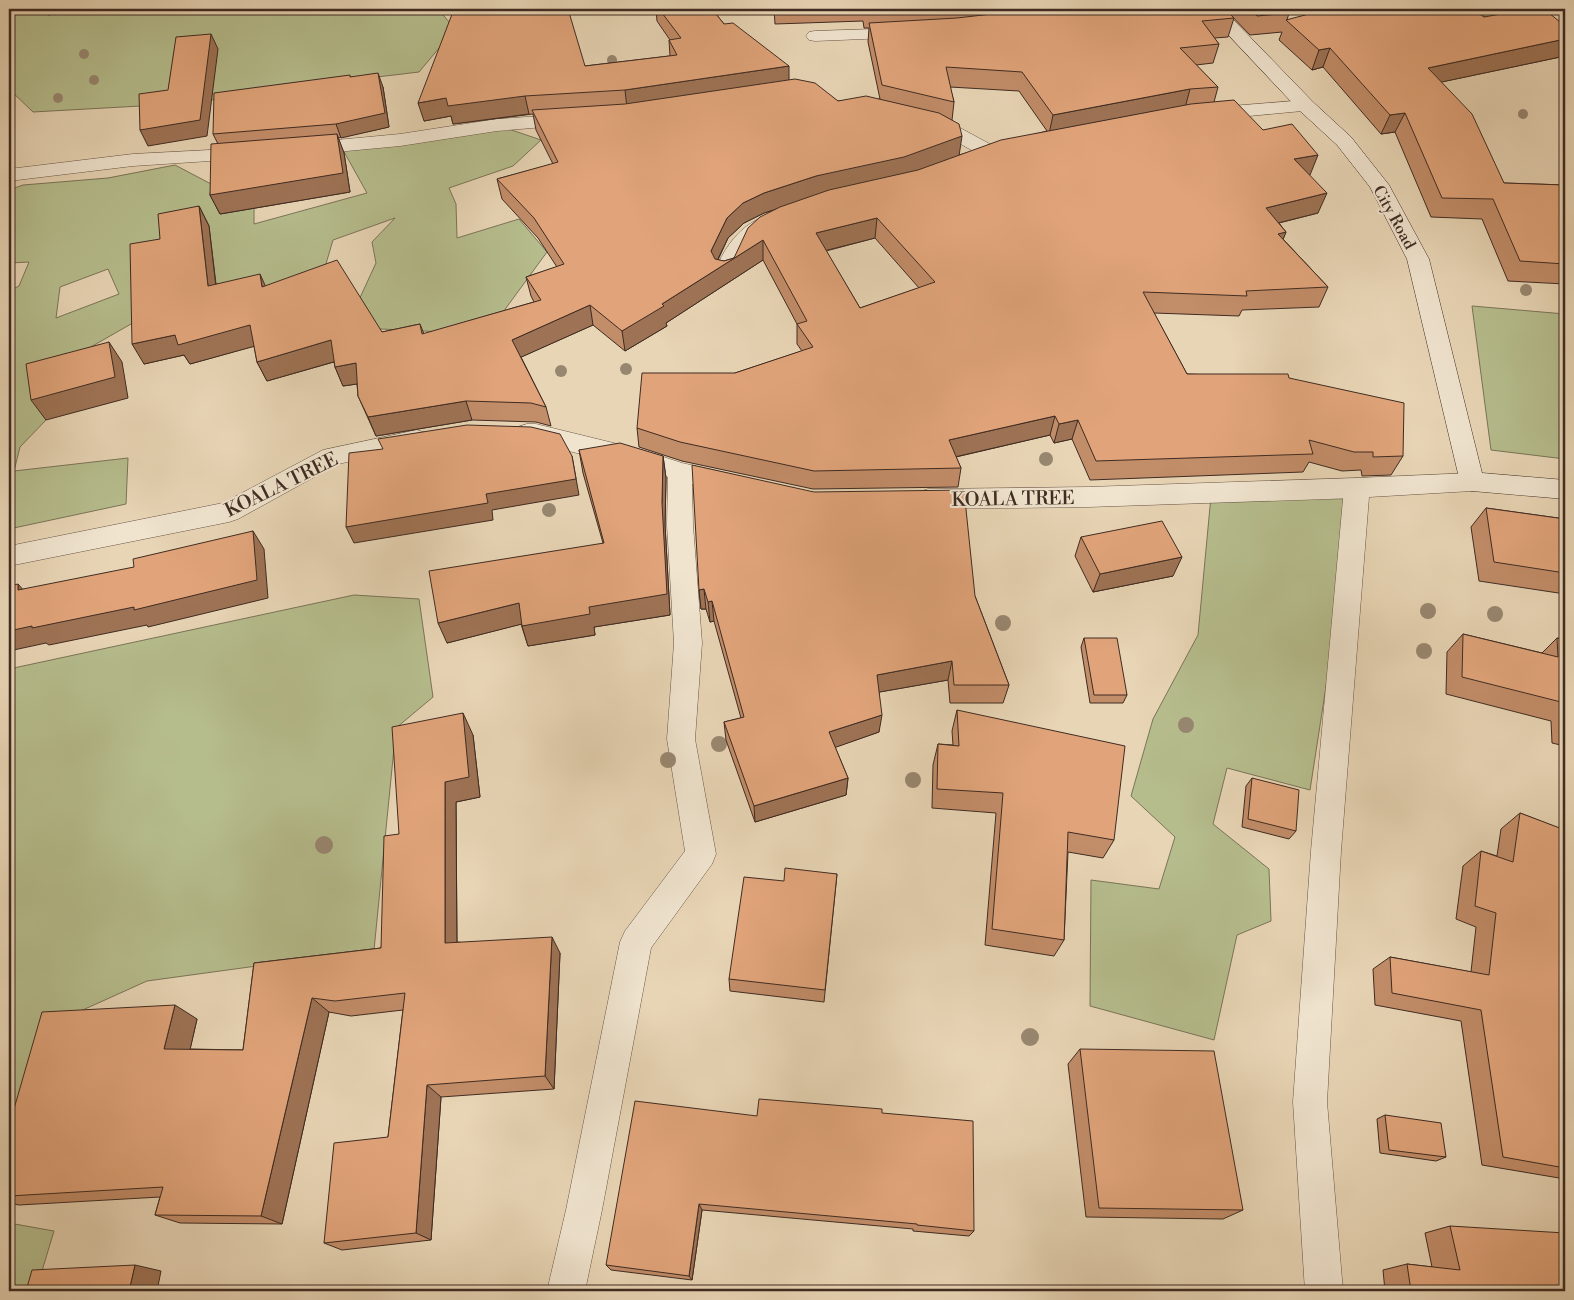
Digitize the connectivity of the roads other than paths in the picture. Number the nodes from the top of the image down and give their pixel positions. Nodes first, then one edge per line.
1 (1214, 9) edge
2 (923, 32) edge
3 (815, 36) dead end
4 (1306, 106) junction
5 (1185, 116) edge
6 (912, 118) edge
7 (587, 119) edge
8 (950, 168) edge
9 (9, 175) edge
10 (789, 214) edge
11 (724, 272) edge
12 (509, 432) edge
13 (436, 436) edge
14 (680, 472) junction
15 (1472, 482) junction
16 (756, 488) edge
17 (1357, 488) junction
18 (1565, 490) edge
19 (902, 500) edge
20 (9, 556) edge
21 (566, 1291) edge
22 (1324, 1291) edge

1 - 4 street, City Road
2 - 3 street
4 - 5 street
4 - 15 street, City Road
6 - 8 street
7 - 9 street
10 - 11 street
12 - 14 street
13 - 20 street, KOALA TREE
14 - 16 street
14 - 21 street
15 - 17 street, KOALA TREE
15 - 18 street, KOALA TREE
17 - 19 street, KOALA TREE
17 - 22 street

